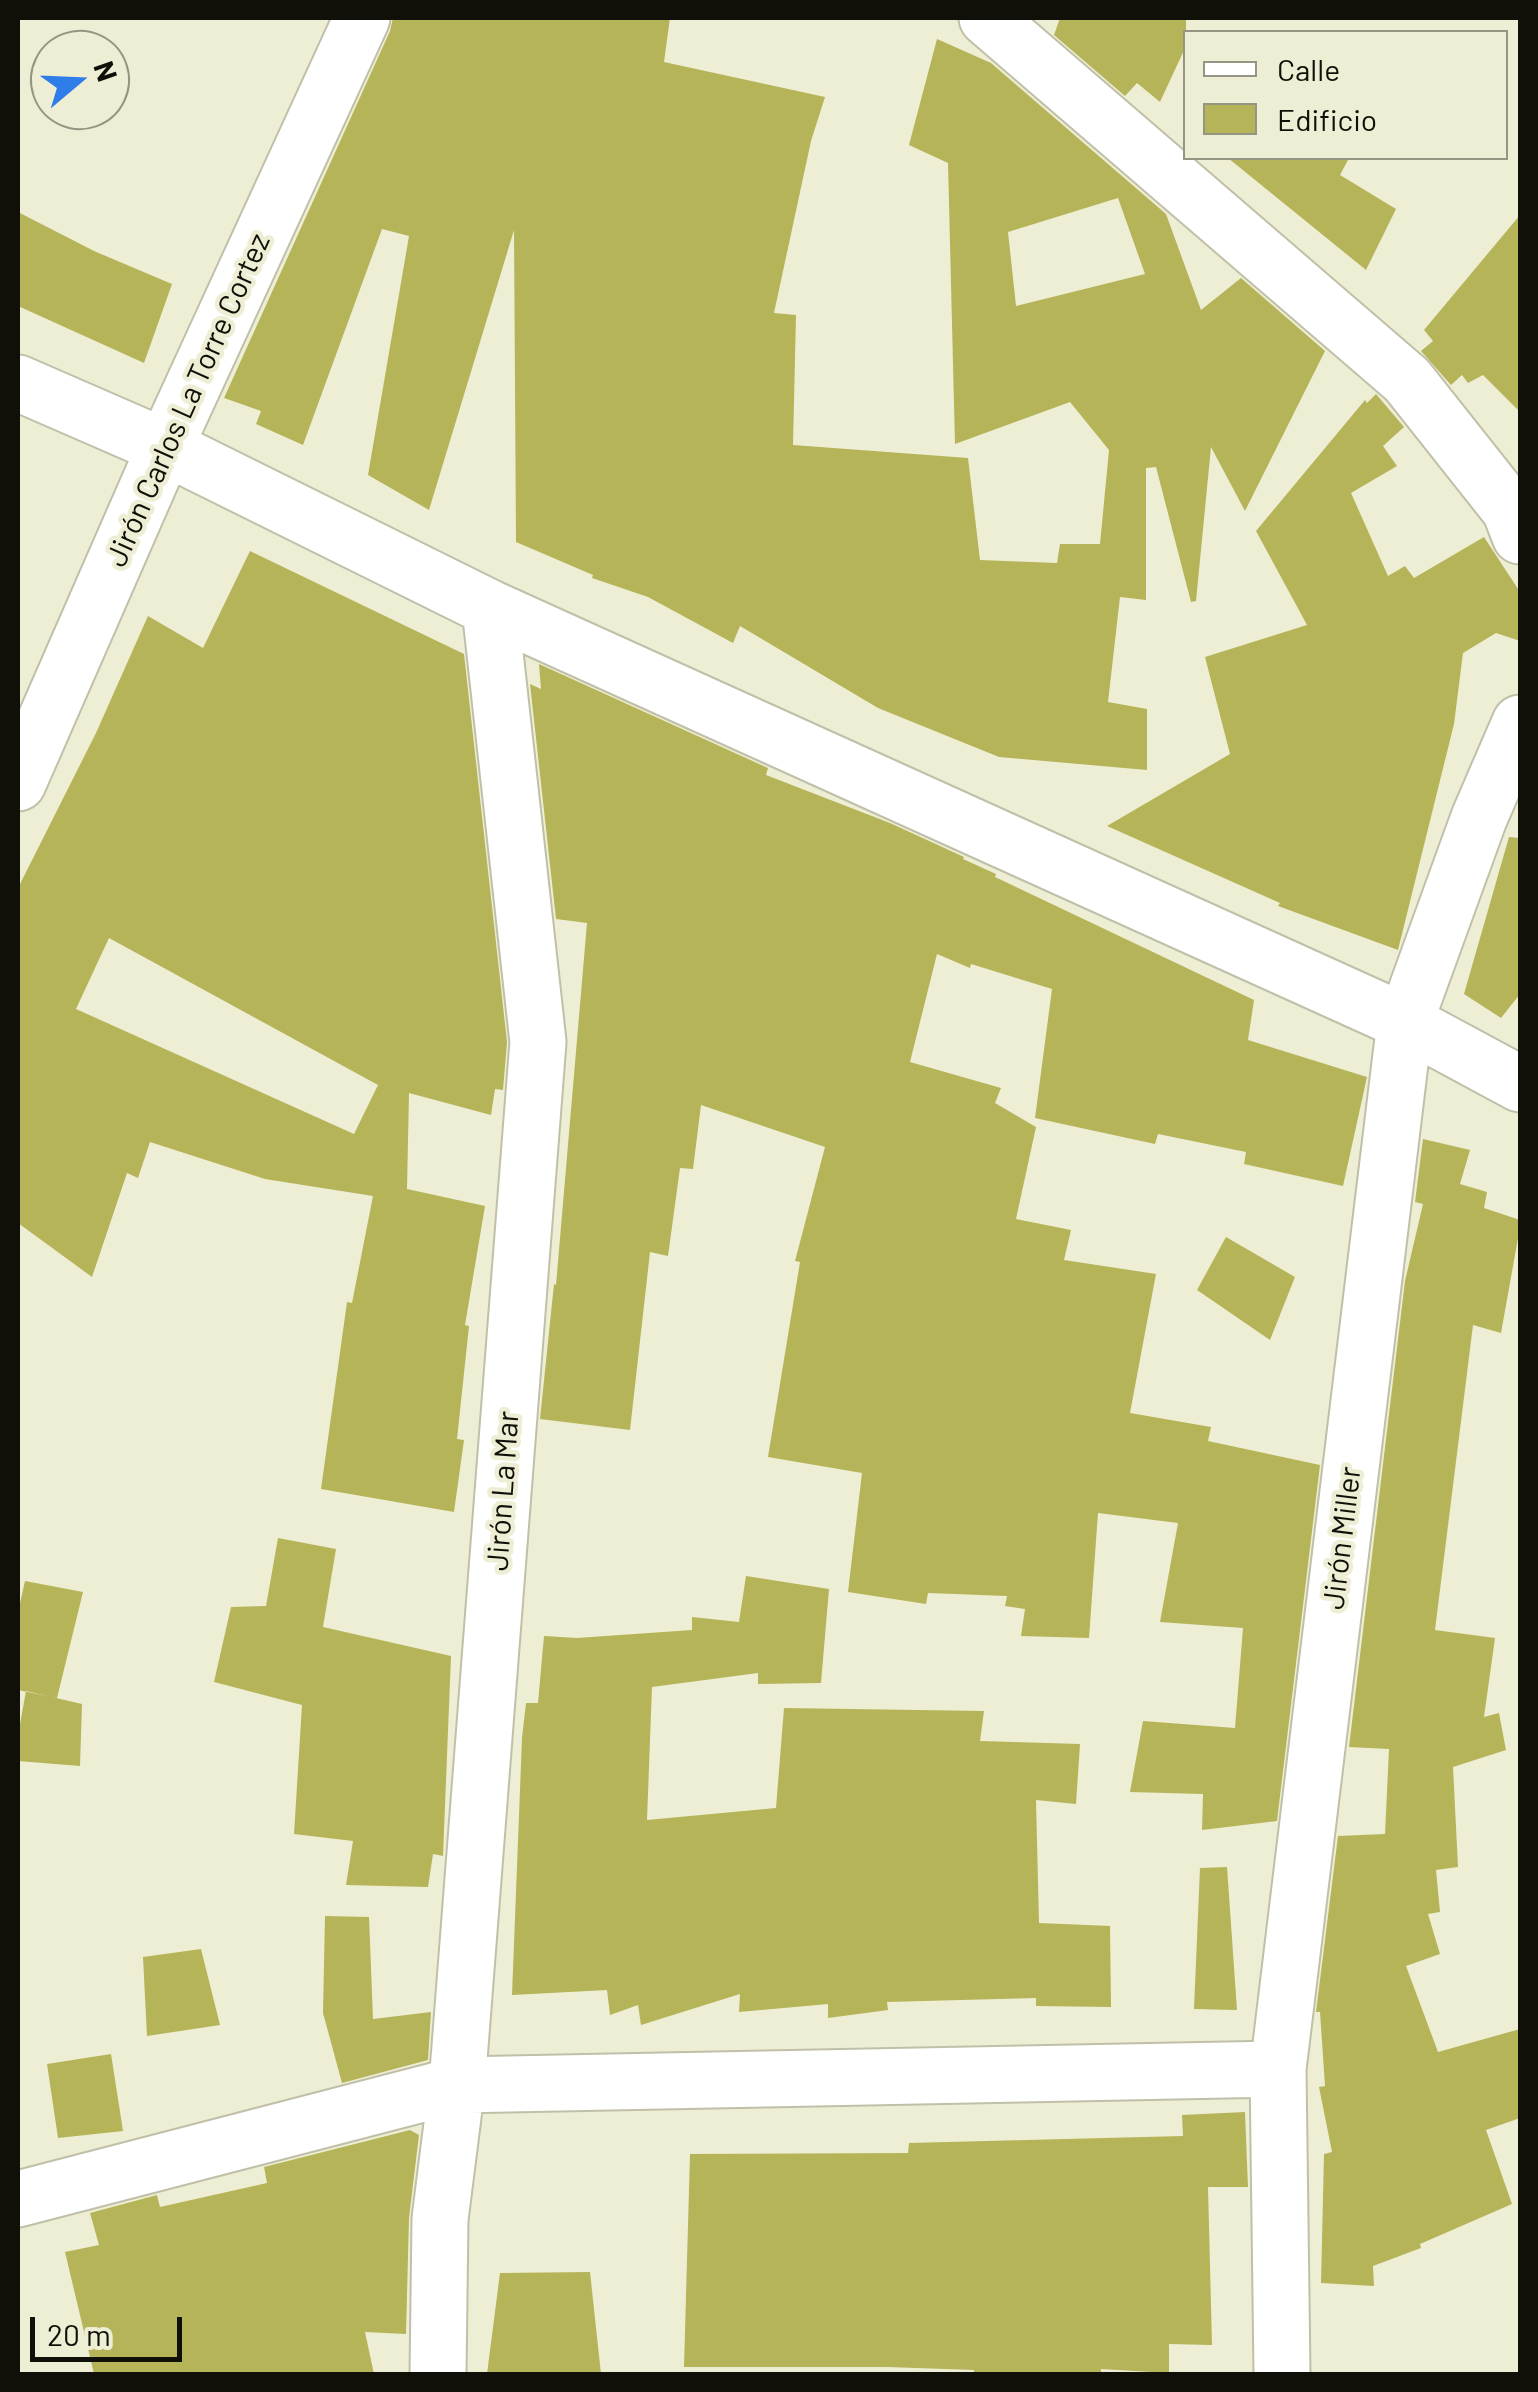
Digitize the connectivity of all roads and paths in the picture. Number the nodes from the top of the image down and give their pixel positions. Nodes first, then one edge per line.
1 (362, 18) edge
2 (987, 18) edge
3 (18, 383) edge
4 (166, 447) junction
5 (1517, 516) edge
6 (490, 608) junction
7 (1520, 723) edge
8 (18, 783) edge
9 (1405, 1022) junction
10 (1520, 1084) edge
11 (1278, 2069) junction
12 (457, 2085) junction
13 (18, 2199) edge
14 (438, 2374) edge
15 (1282, 2374) edge

1 - 4 street, Jirón Carlos La Torre Cortez
2 - 5 street
3 - 4 street
4 - 6 street
4 - 8 street, Jirón Carlos La Torre Cortez
6 - 9 street
6 - 12 street, Jirón La Mar
7 - 9 street, Jirón Miller
9 - 10 street
9 - 11 street, Jirón Miller
11 - 12 street
11 - 15 street, Jirón Miller
12 - 13 street
12 - 14 street, Jirón La Mar

